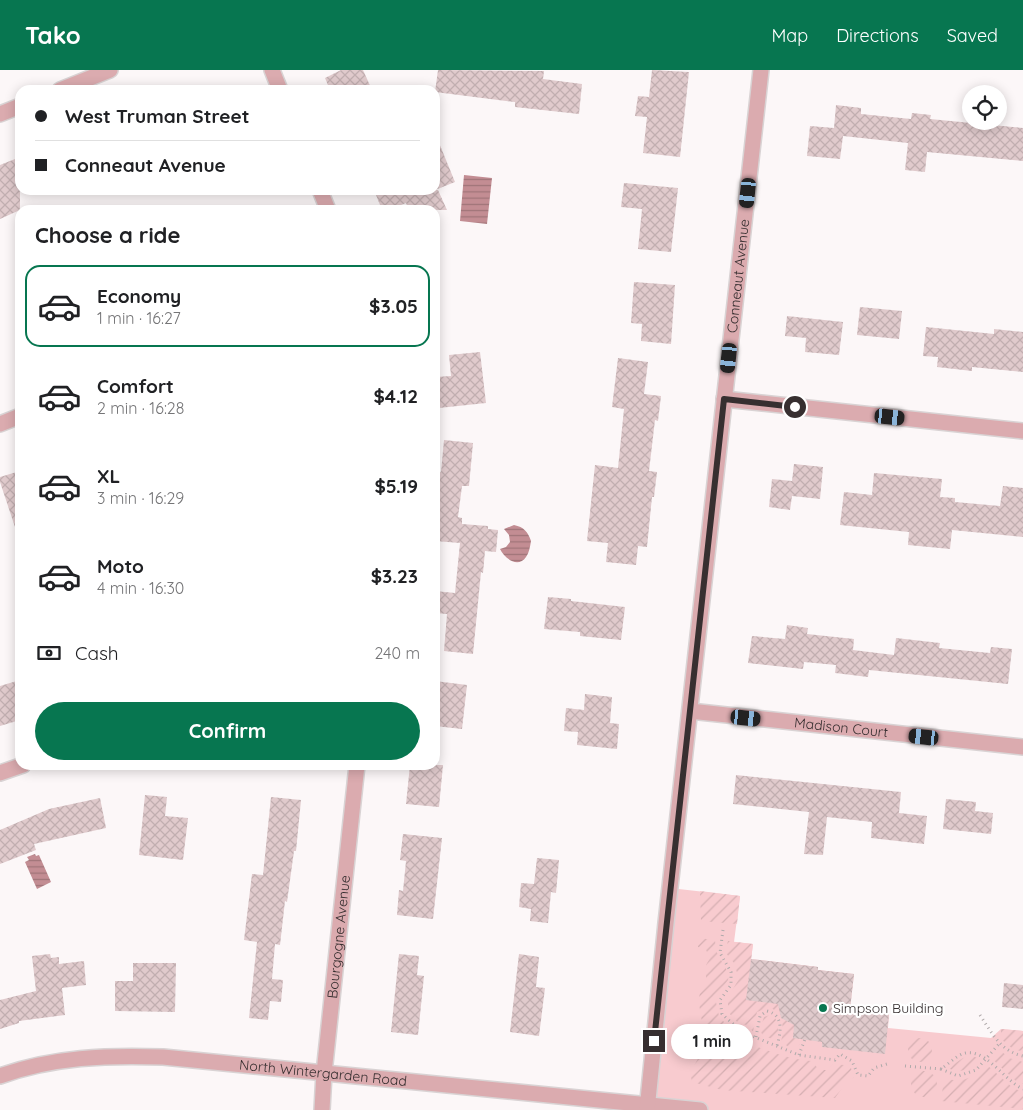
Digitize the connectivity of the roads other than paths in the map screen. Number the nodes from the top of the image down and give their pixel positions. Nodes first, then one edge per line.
1 (110, 70) edge
2 (272, 70) edge
3 (762, 70) edge
4 (72, 85) edge
5 (278, 85) edge
6 (15, 108) edge
7 (0, 114) edge
8 (724, 399) junction
9 (15, 418) edge
10 (0, 424) edge
11 (1023, 431) edge
12 (690, 711) junction
13 (1023, 747) edge
14 (15, 768) edge
15 (356, 770) edge
16 (0, 773) edge
17 (324, 1073) junction
18 (0, 1076) edge
19 (647, 1108) edge
20 (322, 1110) edge
21 (700, 1110) edge

1 - 4 street
2 - 5 street
3 - 8 street, Conneaut Avenue
6 - 7 street
8 - 11 street
8 - 12 street, Conneaut Avenue
9 - 10 street
12 - 13 street, Madison Court
12 - 19 street, Conneaut Avenue
14 - 16 street
15 - 17 street, Bourgogne Avenue
17 - 18 street, North Wintergarden Road
17 - 19 street, North Wintergarden Road
17 - 20 street, Bourgogne Avenue
19 - 21 street, North Wintergarden Road

